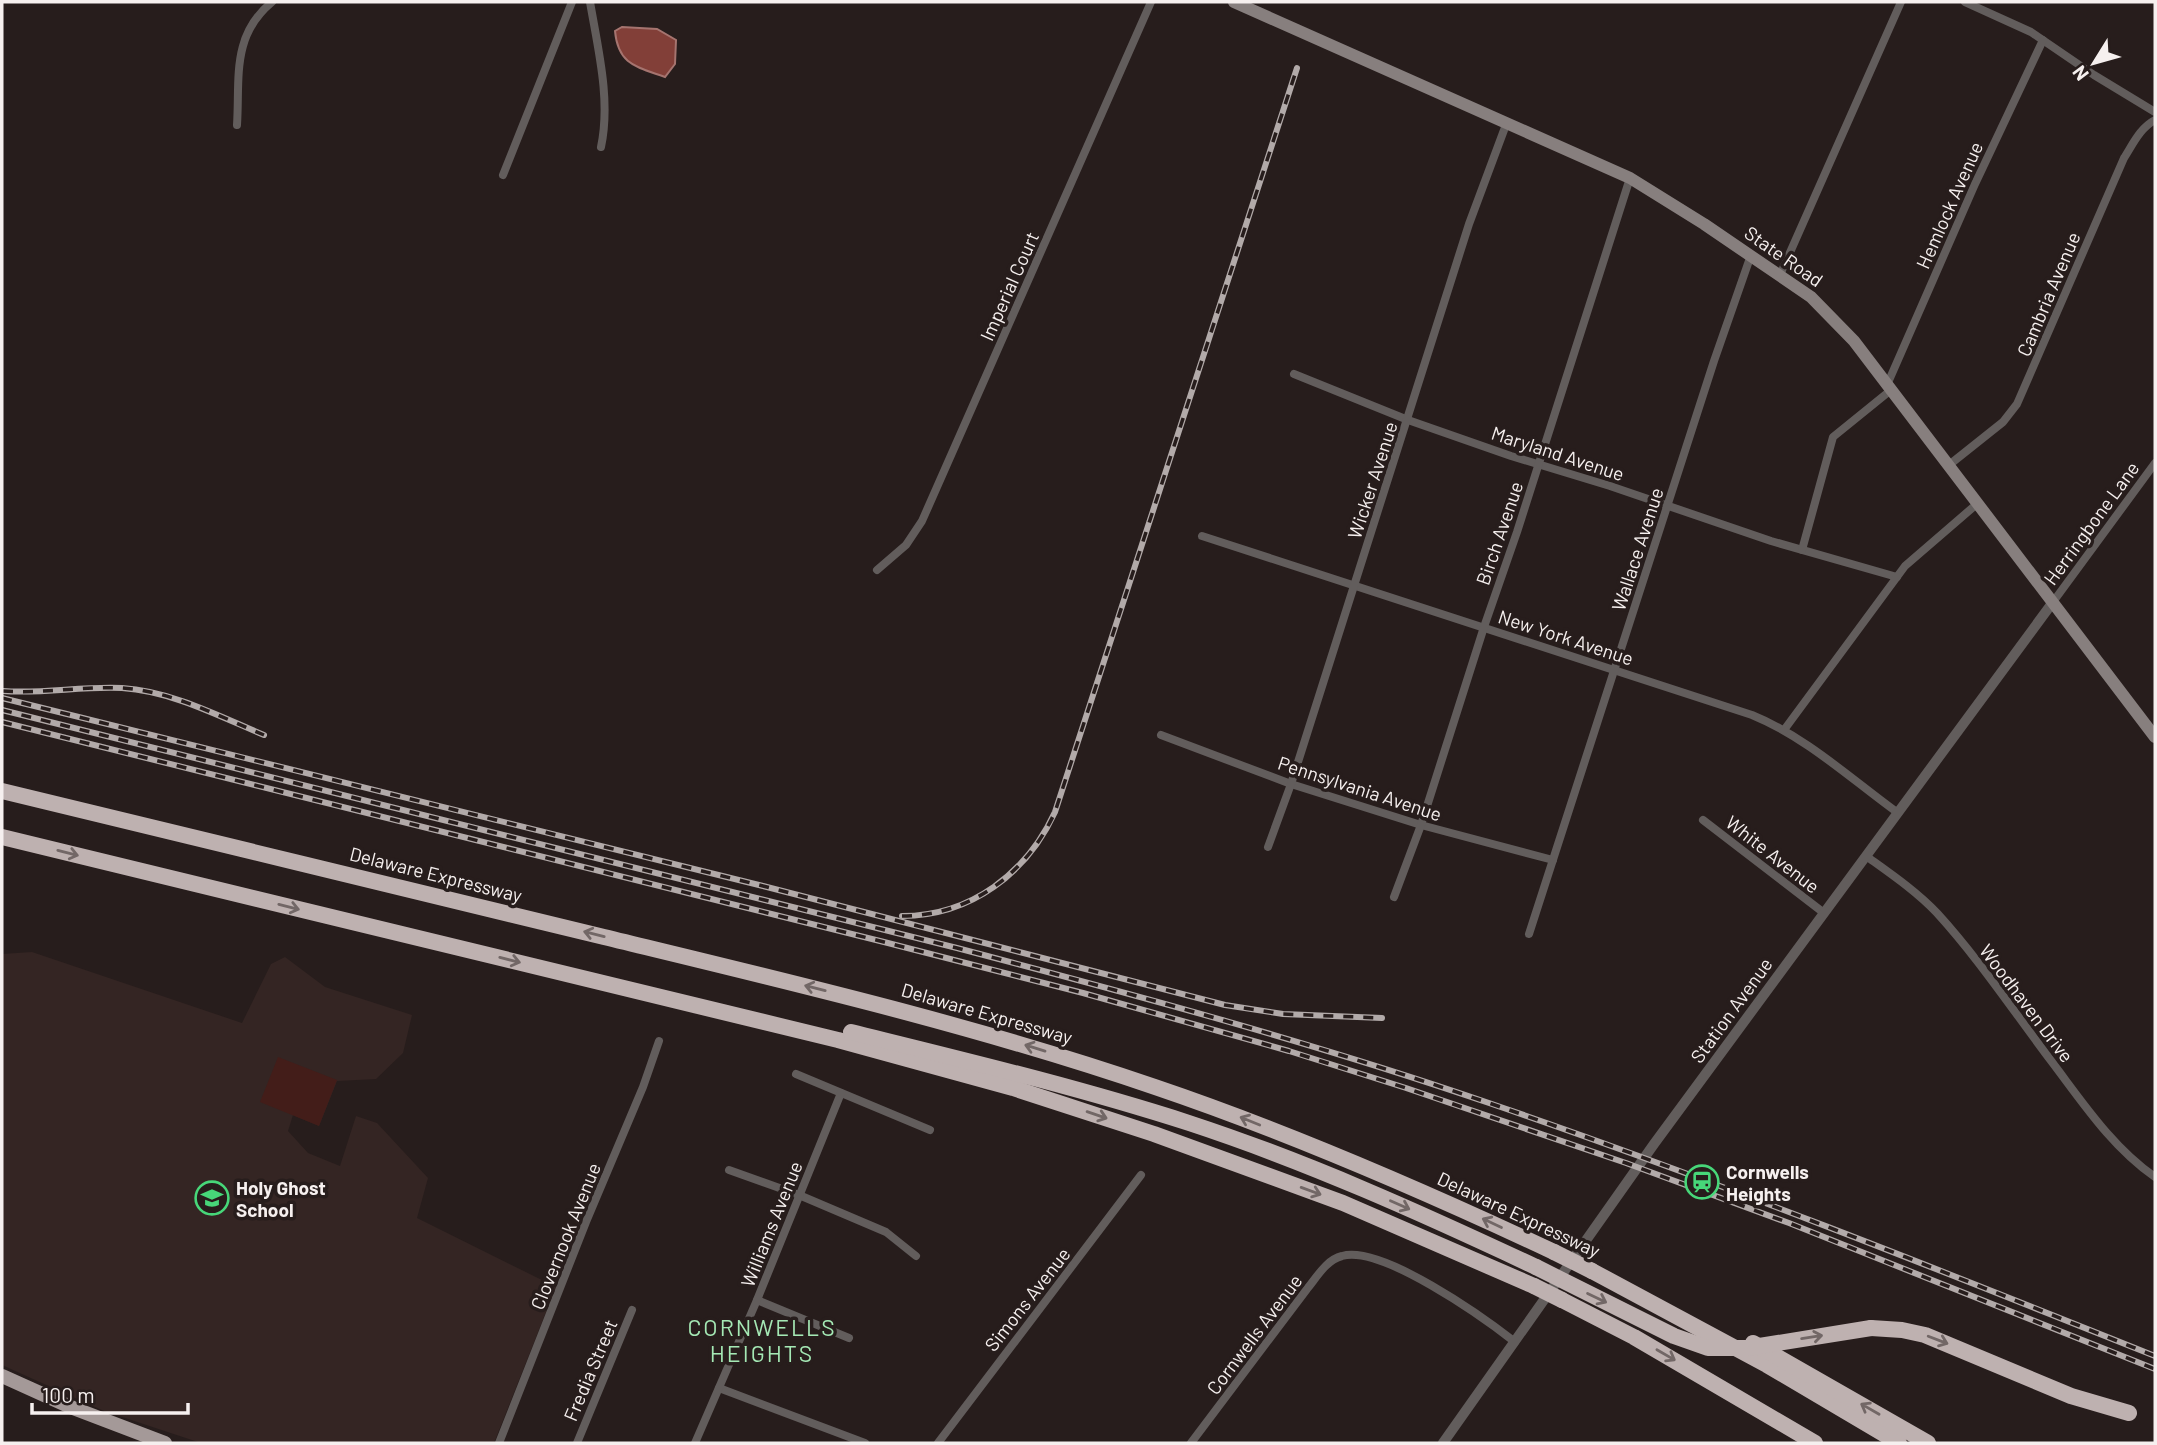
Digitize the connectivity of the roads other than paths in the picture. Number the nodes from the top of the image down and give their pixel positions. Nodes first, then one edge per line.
1 (272, 2) edge
2 (572, 2) edge
3 (590, 2) edge
4 (1151, 2) edge
5 (1234, 2) edge
6 (1901, 2) edge
7 (1965, 2) edge
8 (2043, 40) junction
9 (2155, 112) edge
10 (2155, 120) edge
11 (1507, 122) junction
12 (237, 125) dead end
13 (601, 147) dead end
14 (503, 174) dead end
15 (1630, 178) junction
16 (1751, 255) junction
17 (1780, 275) junction
18 (1294, 374) dead end
19 (1889, 387) junction
20 (1408, 420) junction
21 (2155, 463) edge
22 (1539, 464) junction
23 (1949, 465) junction
24 (1978, 503) junction
25 (1668, 506) junction
26 (1202, 536) dead end
27 (1802, 550) junction
28 (877, 570) dead end
29 (1896, 577) junction
30 (1354, 585) junction
31 (2053, 603) junction
32 (1484, 627) junction
33 (1615, 669) junction
34 (1784, 730) junction
35 (1161, 735) dead end
36 (2155, 737) edge
37 (1291, 784) junction
38 (2, 791) edge
39 (1898, 813) junction
40 (1703, 820) dead end
41 (1421, 825) junction
42 (2, 837) edge
43 (1268, 847) dead end
44 (1866, 856) junction
45 (1553, 860) junction
46 (1394, 897) dead end
47 (1824, 913) junction
48 (1529, 934) dead end
49 (653, 996) junction
50 (660, 1041) dead end
51 (796, 1074) dead end
52 (841, 1093) junction
53 (930, 1130) dead end
54 (729, 1170) dead end
55 (1142, 1175) dead end
56 (2155, 1177) edge
57 (799, 1195) junction
58 (916, 1256) dead end
59 (757, 1300) junction
60 (632, 1310) dead end
61 (1688, 1321) junction
62 (849, 1338) dead end
63 (1515, 1342) junction
64 (2, 1376) edge
65 (719, 1388) junction
66 (2129, 1413) dead end
67 (147, 1441) edge
68 (165, 1443) edge
69 (499, 1443) edge
70 (577, 1443) edge
71 (695, 1443) edge
72 (865, 1443) edge
73 (938, 1443) edge
74 (1191, 1443) edge
75 (1443, 1443) edge
76 (1815, 1443) edge
77 (1899, 1443) edge
78 (1928, 1443) edge

1 - 12 street
2 - 14 street
3 - 13 street
4 - 28 street, Imperial Court
5 - 11 main road, State Road
6 - 17 street
7 - 8 street
8 - 9 street
8 - 19 street, Hemlock Avenue
10 - 23 street, Cambria Avenue
11 - 15 main road, State Road
11 - 20 street, Wicker Avenue
15 - 16 main road, State Road
15 - 22 street, Birch Avenue
16 - 17 main road, State Road
16 - 25 street, Wallace Avenue
17 - 19 main road, State Road
18 - 20 street, Maryland Avenue
19 - 23 main road, State Road
19 - 27 street, Hemlock Avenue
20 - 22 street, Maryland Avenue
20 - 30 street, Wicker Avenue
21 - 31 street, Herringbone Lane
22 - 25 street, Maryland Avenue
22 - 32 street, Birch Avenue
23 - 24 main road, State Road
24 - 29 street
24 - 31 main road, State Road
25 - 27 street, Maryland Avenue
25 - 33 street, Wallace Avenue
26 - 30 street, New York Avenue
27 - 29 street, Maryland Avenue
29 - 34 street
30 - 32 street, New York Avenue
30 - 37 street, Wicker Avenue
31 - 36 main road, State Road
31 - 39 street, Station Avenue
32 - 33 street, New York Avenue
32 - 41 street, Birch Avenue
33 - 34 street, New York Avenue
33 - 45 street, Wallace Avenue
34 - 39 street, New York Avenue
35 - 37 street, Pennsylvania Avenue
37 - 41 street, Pennsylvania Avenue
37 - 43 street, Wicker Avenue
61 -> 38 highway, Delaware Expressway, bridge
39 - 44 street, Station Avenue
40 - 47 street, White Avenue
41 - 45 street, Pennsylvania Avenue
41 - 46 street, Birch Avenue
42 -> 49 highway
44 - 47 street, Station Avenue
44 - 56 street, Woodhaven Drive
45 - 48 street, Wallace Avenue
47 - 63 street, Station Avenue
49 -> 66 highway, bridge
49 -> 76 highway, bridge
50 - 69 street, Clovernook Avenue
51 - 52 street
52 - 53 street
52 - 57 street, Williams Avenue
54 - 57 street
55 - 73 street, Simons Avenue
57 - 58 street
57 - 59 street, Williams Avenue
59 - 62 street
59 - 65 street, Williams Avenue
60 - 70 street, Fredia Street
61 - 77 highway, Delaware Expressway
78 -> 61 highway
63 - 74 street, Cornwells Avenue
63 - 75 street, Station Avenue
64 - 67 main road
65 - 71 street, Williams Avenue
65 - 72 street
67 - 68 main road

